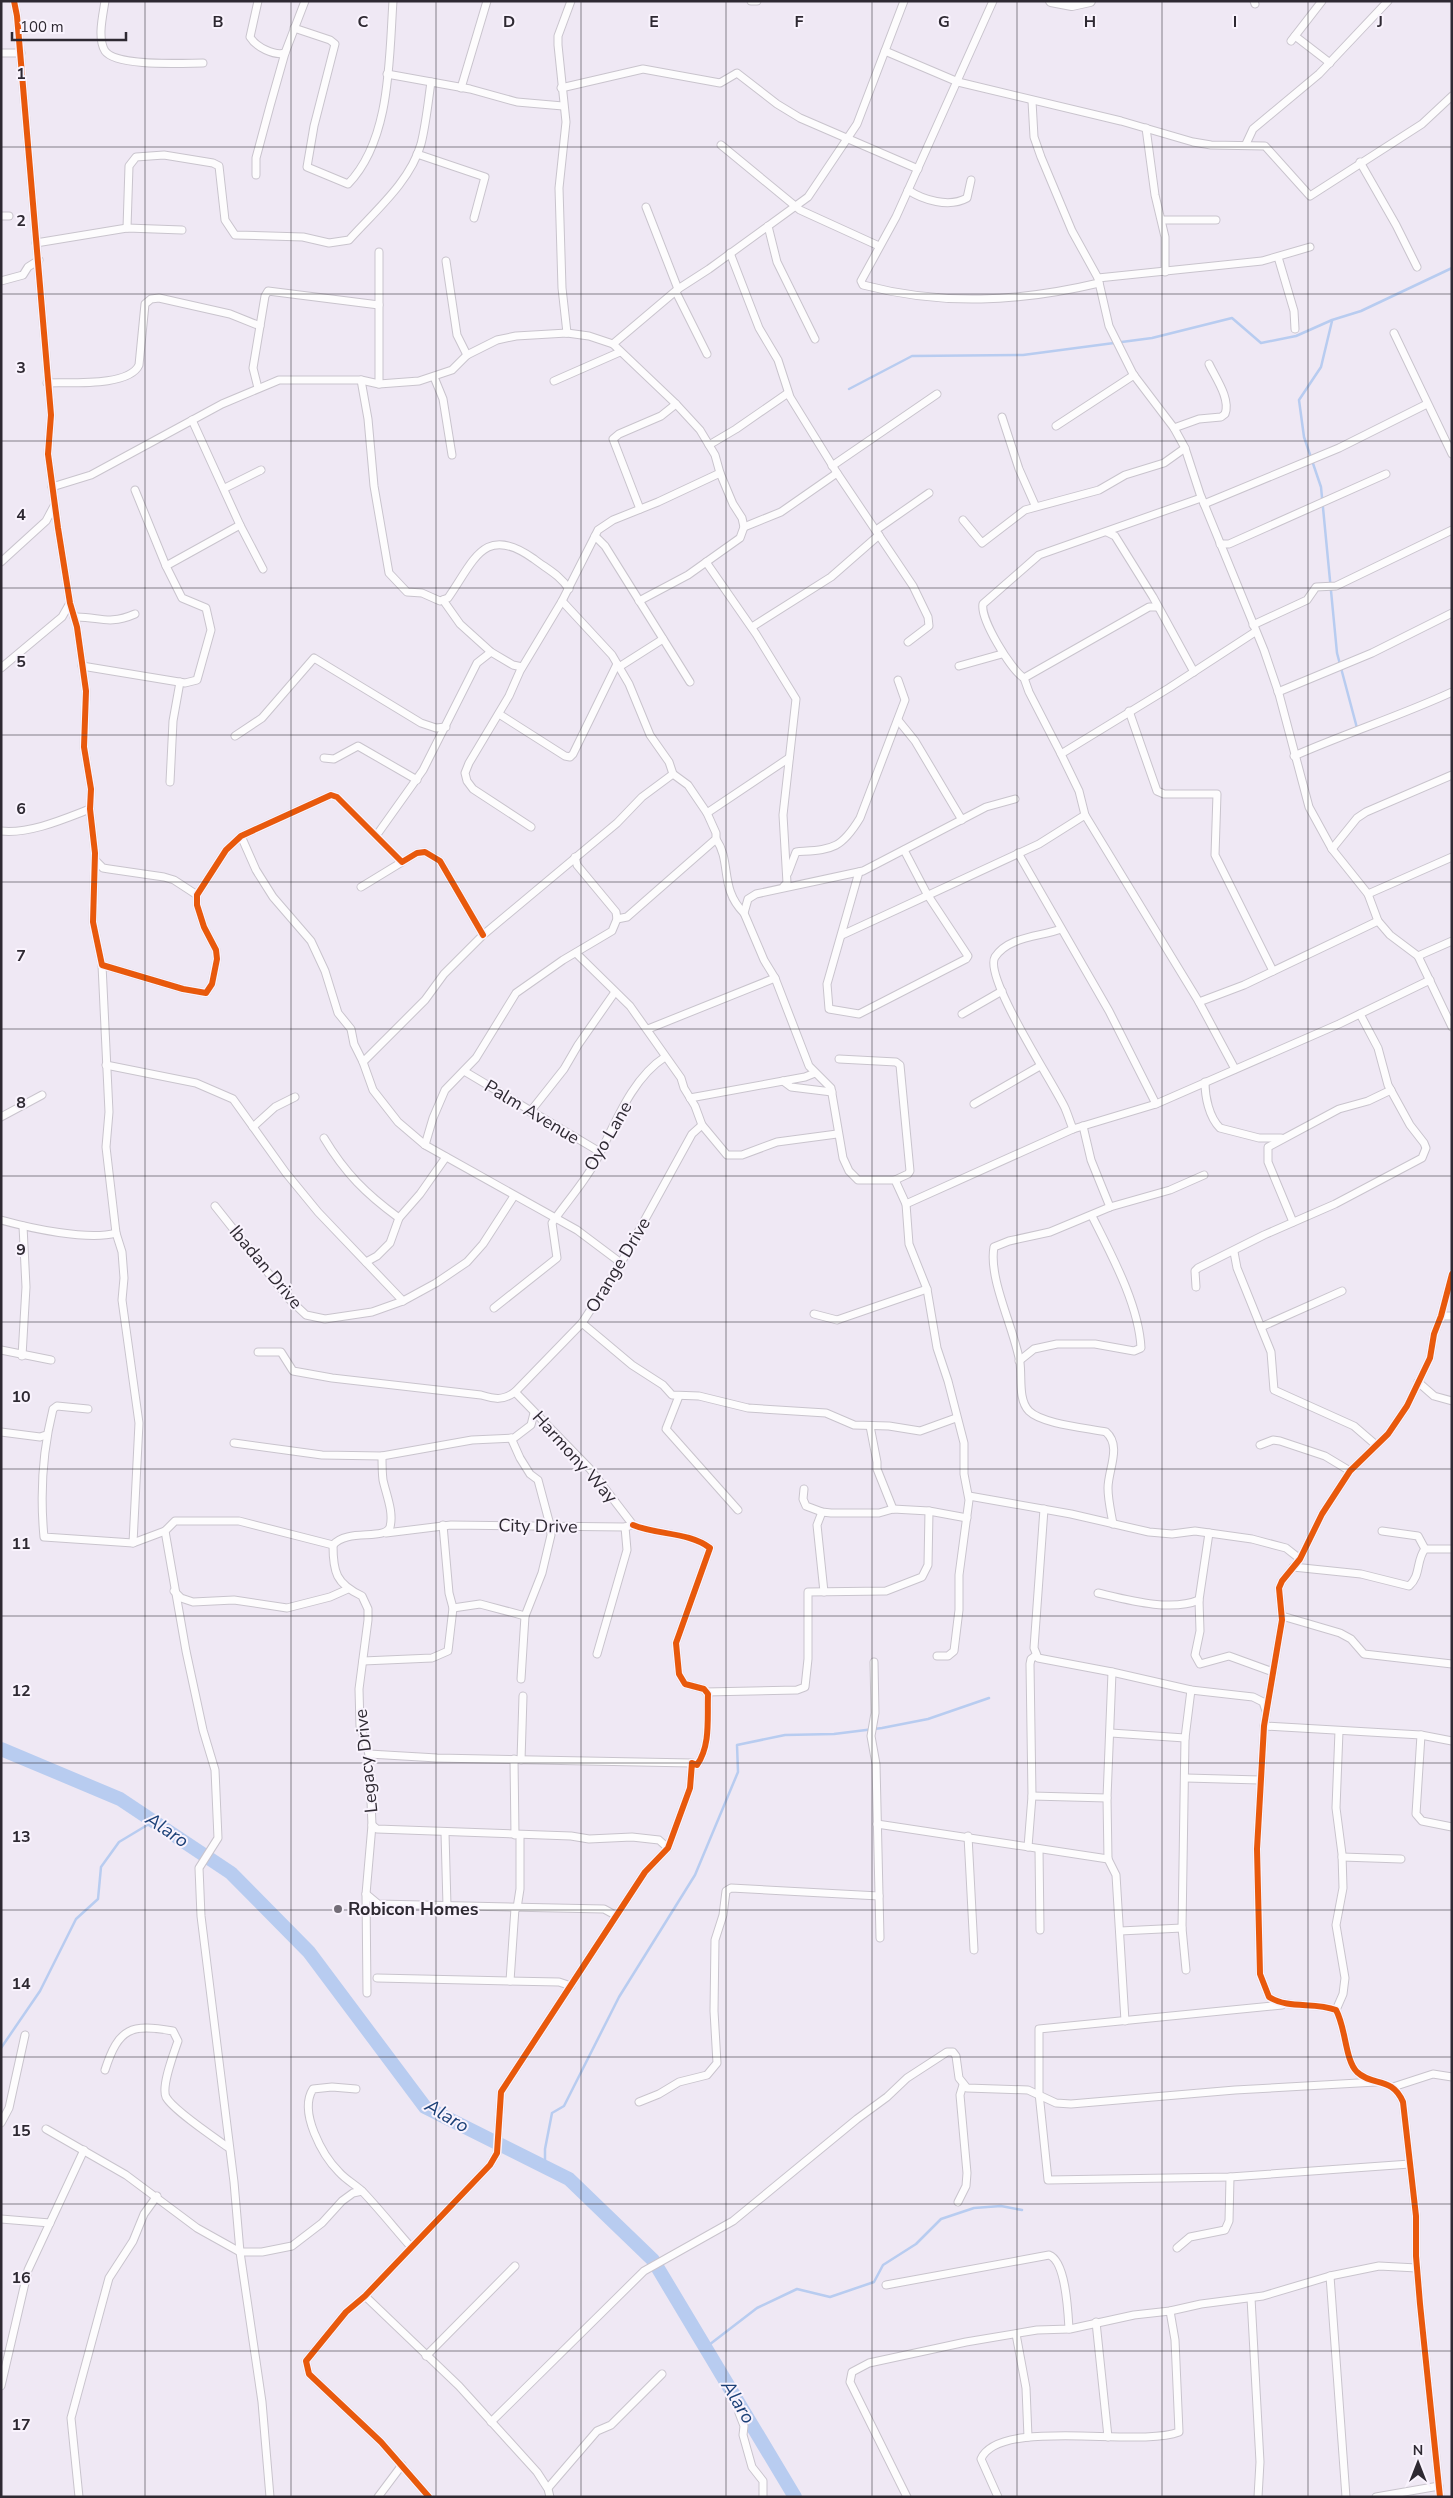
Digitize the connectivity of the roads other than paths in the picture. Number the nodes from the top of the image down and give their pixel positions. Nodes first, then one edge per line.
1 (14, 1) edge
2 (105, 1) edge
3 (258, 1) edge
4 (305, 1) edge
5 (393, 1) edge
6 (487, 1) edge
7 (570, 1) edge
8 (751, 1) edge
9 (757, 1) edge
10 (904, 1) edge
11 (993, 1) edge
12 (1051, 1) edge
13 (1090, 1) edge
14 (1322, 1) edge
15 (1388, 1) edge
16 (294, 28) junction
17 (885, 51) junction
18 (285, 53) junction
19 (1, 54) edge
20 (21, 54) junction
21 (203, 63) dead end
22 (1330, 63) junction
23 (387, 74) junction
24 (431, 82) junction
25 (958, 82) junction
26 (461, 88) junction
27 (561, 88) junction
28 (1451, 99) edge
29 (1032, 101) junction
30 (563, 106) junction
31 (1146, 128) junction
32 (848, 138) junction
33 (1246, 144) junction
34 (721, 145) dead end
35 (417, 154) junction
36 (1360, 162) junction
37 (918, 169) junction
38 (256, 175) dead end
39 (971, 180) dead end
40 (908, 190) junction
41 (646, 207) dead end
42 (796, 207) junction
43 (474, 218) dead end
44 (1162, 220) junction
45 (1216, 220) dead end
46 (768, 226) junction
47 (127, 228) junction
48 (182, 230) dead end
49 (36, 243) junction
50 (878, 246) junction
51 (1310, 247) dead end
52 (380, 252) dead end
53 (730, 253) junction
54 (1278, 257) junction
55 (39, 260) junction
56 (446, 261) dead end
57 (1417, 267) dead end
58 (1164, 272) junction
59 (1, 281) edge
60 (1099, 281) junction
61 (677, 290) junction
62 (379, 305) junction
63 (260, 326) junction
64 (1294, 328) dead end
65 (1394, 333) dead end
66 (567, 334) junction
67 (815, 339) dead end
68 (613, 344) junction
69 (620, 352) junction
70 (707, 354) dead end
71 (467, 355) junction
72 (1209, 364) dead end
73 (1134, 375) junction
74 (434, 377) junction
75 (360, 380) junction
76 (554, 381) dead end
77 (47, 383) junction
78 (379, 384) junction
79 (258, 388) junction
80 (788, 393) junction
81 (937, 394) dead end
82 (676, 404) junction
83 (1427, 404) junction
84 (1002, 417) dead end
85 (192, 420) junction
86 (1056, 426) dead end
87 (1174, 428) junction
88 (709, 445) junction
89 (1185, 448) junction
90 (1452, 454) edge
91 (452, 455) dead end
92 (832, 466) junction
93 (261, 470) dead end
94 (720, 473) junction
95 (836, 474) junction
96 (1386, 474) dead end
97 (52, 487) junction
98 (224, 488) junction
99 (135, 490) dead end
100 (929, 494) dead end
101 (1203, 501) junction
102 (1035, 505) junction
103 (55, 506) junction
104 (640, 509) junction
105 (962, 520) dead end
106 (46, 521) junction
107 (240, 525) junction
108 (744, 527) junction
109 (58, 528) junction
110 (1452, 530) edge
111 (877, 532) junction
112 (1116, 532) junction
113 (595, 536) junction
114 (1220, 544) junction
115 (1229, 544) junction
116 (1223, 552) junction
117 (1, 562) edge
118 (706, 562) junction
119 (166, 566) junction
120 (263, 569) dead end
121 (562, 578) junction
122 (573, 580) junction
123 (569, 589) junction
124 (1153, 597) junction
125 (443, 600) junction
126 (639, 601) junction
127 (562, 602) junction
128 (70, 603) junction
129 (1149, 607) junction
130 (1158, 607) junction
131 (1452, 613) edge
132 (134, 614) dead end
133 (74, 617) junction
134 (752, 628) junction
135 (1254, 628) junction
136 (663, 639) junction
137 (908, 642) dead end
138 (491, 652) junction
139 (1002, 654) junction
140 (82, 666) junction
141 (618, 666) junction
142 (960, 666) dead end
143 (522, 667) junction
144 (1, 668) edge
145 (1194, 672) junction
146 (1024, 678) junction
147 (898, 680) dead end
148 (180, 682) junction
149 (690, 682) dead end
150 (1278, 692) junction
151 (1452, 692) edge
152 (1129, 711) junction
153 (499, 714) junction
154 (898, 720) junction
155 (446, 727) junction
156 (235, 736) dead end
157 (1061, 754) junction
158 (1294, 756) junction
159 (324, 758) dead end
160 (789, 758) junction
161 (673, 774) junction
162 (1452, 775) edge
163 (417, 780) junction
164 (170, 782) dead end
165 (1015, 799) dead end
166 (90, 809) junction
167 (707, 813) junction
168 (1085, 815) junction
169 (962, 820) junction
170 (531, 827) dead end
171 (1, 831) edge
172 (241, 836) junction
173 (376, 836) junction
174 (716, 840) junction
175 (1332, 848) junction
176 (904, 850) junction
177 (1018, 853) junction
178 (575, 857) junction
179 (1452, 857) edge
180 (95, 860) junction
181 (402, 862) junction
182 (859, 872) junction
183 (786, 877) junction
184 (784, 886) junction
185 (361, 887) dead end
186 (927, 894) junction
187 (1368, 894) junction
188 (197, 895) junction
189 (744, 912) junction
190 (617, 919) junction
191 (1378, 921) junction
192 (1061, 929) junction
193 (842, 934) junction
194 (483, 935) junction
195 (1452, 941) edge
196 (576, 953) junction
197 (1418, 956) junction
198 (102, 965) junction
199 (1273, 971) junction
200 (775, 978) junction
201 (1430, 980) junction
202 (1002, 991) junction
203 (615, 992) junction
204 (1199, 1002) junction
205 (962, 1014) dead end
206 (1360, 1014) junction
207 (1452, 1027) edge
208 (648, 1029) junction
209 (665, 1057) junction
210 (839, 1059) dead end
211 (363, 1062) junction
212 (106, 1065) junction
213 (1040, 1066) junction
214 (1235, 1069) junction
215 (464, 1071) junction
216 (815, 1073) junction
217 (783, 1081) junction
218 (1204, 1082) junction
219 (1194, 1086) junction
220 (1391, 1090) junction
221 (832, 1092) junction
222 (42, 1095) dead end
223 (1205, 1096) junction
224 (295, 1097) dead end
225 (690, 1098) junction
226 (974, 1104) dead end
227 (1156, 1104) junction
228 (530, 1112) junction
229 (1, 1117) edge
230 (702, 1125) junction
231 (1083, 1126) junction
232 (253, 1127) junction
233 (1073, 1129) junction
234 (837, 1134) junction
235 (324, 1138) dead end
236 (1281, 1138) junction
237 (425, 1145) junction
238 (600, 1152) junction
239 (446, 1157) junction
240 (1204, 1175) dead end
241 (895, 1180) junction
242 (514, 1196) junction
243 (906, 1204) junction
244 (215, 1206) dead end
245 (1110, 1207) junction
246 (1092, 1216) junction
247 (399, 1218) junction
248 (555, 1218) junction
249 (1, 1220) edge
250 (1293, 1222) junction
251 (23, 1226) junction
252 (116, 1233) junction
253 (1234, 1252) junction
254 (366, 1262) junction
255 (621, 1263) junction
256 (1452, 1274) edge
257 (1196, 1287) dead end
258 (927, 1289) junction
259 (1342, 1291) dead end
260 (404, 1301) junction
261 (494, 1308) dead end
262 (814, 1314) dead end
263 (1441, 1316) junction
264 (1452, 1316) edge
265 (582, 1322) junction
266 (1261, 1327) junction
267 (1, 1350) edge
268 (258, 1352) dead end
269 (22, 1356) junction
270 (51, 1360) dead end
271 (1020, 1361) junction
272 (1418, 1382) junction
273 (515, 1392) junction
274 (679, 1396) junction
275 (1452, 1401) edge
276 (88, 1409) dead end
277 (534, 1413) junction
278 (956, 1418) junction
279 (870, 1426) junction
280 (1, 1432) edge
281 (46, 1435) junction
282 (511, 1438) junction
283 (234, 1443) dead end
284 (1260, 1444) dead end
285 (1376, 1445) junction
286 (382, 1456) junction
287 (1350, 1471) junction
288 (804, 1489) dead end
289 (969, 1496) junction
290 (893, 1509) junction
291 (1044, 1509) junction
292 (738, 1510) dead end
293 (822, 1512) junction
294 (929, 1512) junction
295 (967, 1518) junction
296 (1113, 1524) junction
297 (550, 1525) junction
298 (443, 1526) junction
299 (629, 1526) junction
300 (165, 1531) junction
301 (1382, 1531) dead end
302 (386, 1533) junction
303 (1209, 1533) junction
304 (133, 1543) junction
305 (333, 1545) junction
306 (1425, 1549) junction
307 (1452, 1549) edge
308 (1300, 1558) junction
309 (1293, 1567) junction
310 (348, 1589) junction
311 (174, 1591) junction
312 (824, 1592) junction
313 (1098, 1593) dead end
314 (1200, 1600) junction
315 (453, 1608) junction
316 (525, 1616) junction
317 (1282, 1616) junction
318 (597, 1654) dead end
319 (937, 1656) dead end
320 (1036, 1656) junction
321 (363, 1661) junction
322 (874, 1662) dead end
323 (1452, 1664) edge
324 (1112, 1672) junction
325 (1273, 1672) junction
326 (521, 1679) dead end
327 (1191, 1690) junction
328 (707, 1693) junction
329 (523, 1696) dead end
330 (1267, 1712) junction
331 (1264, 1726) junction
332 (1339, 1732) junction
333 (1111, 1733) junction
334 (1421, 1735) junction
335 (1185, 1738) junction
336 (1452, 1741) edge
337 (369, 1754) junction
338 (517, 1759) junction
339 (692, 1763) junction
340 (1186, 1778) junction
341 (1260, 1780) junction
342 (1032, 1796) junction
343 (1108, 1798) junction
344 (876, 1824) junction
345 (372, 1826) junction
346 (1452, 1827) edge
347 (445, 1833) junction
348 (517, 1835) junction
349 (968, 1836) junction
350 (1028, 1847) junction
351 (668, 1848) junction
352 (1039, 1849) junction
353 (1342, 1857) junction
354 (1108, 1859) junction
355 (1401, 1859) dead end
356 (366, 1894) junction
357 (879, 1896) junction
358 (447, 1906) junction
359 (516, 1908) junction
360 (615, 1915) junction
361 (1182, 1928) junction
362 (1040, 1930) dead end
363 (1120, 1931) junction
364 (880, 1938) dead end
365 (974, 1950) dead end
366 (1186, 1970) dead end
367 (377, 1978) dead end
368 (510, 1981) junction
369 (571, 1986) junction
370 (367, 1993) dead end
371 (1285, 2005) junction
372 (1336, 2010) junction
373 (1125, 2021) junction
374 (25, 2035) dead end
375 (105, 2070) dead end
376 (1358, 2072) junction
377 (1452, 2077) edge
378 (1384, 2082) junction
379 (1353, 2084) junction
380 (963, 2085) junction
381 (1393, 2087) junction
382 (356, 2089) dead end
383 (1039, 2093) junction
384 (639, 2102) dead end
385 (1, 2123) edge
386 (46, 2129) dead end
387 (229, 2148) junction
388 (84, 2150) junction
389 (1410, 2164) junction
390 (1230, 2177) junction
391 (362, 2191) junction
392 (157, 2196) junction
393 (958, 2202) dead end
394 (1, 2219) edge
395 (50, 2223) junction
396 (411, 2247) junction
397 (1176, 2248) dead end
398 (240, 2252) junction
399 (516, 2266) dead end
400 (1417, 2268) junction
401 (1330, 2276) junction
402 (886, 2285) dead end
403 (365, 2296) junction
404 (1251, 2298) junction
405 (1170, 2312) junction
406 (1096, 2322) junction
407 (1069, 2329) junction
408 (1016, 2334) junction
409 (426, 2356) junction
410 (4, 2358) edge
411 (662, 2374) dead end
412 (1, 2386) edge
413 (739, 2413) dead end
414 (491, 2422) junction
415 (1028, 2437) junction
416 (1108, 2437) junction
417 (402, 2465) junction
418 (1439, 2486) junction
419 (548, 2488) junction
420 (79, 2497) edge
421 (270, 2497) edge
422 (378, 2497) edge
423 (428, 2497) edge
424 (550, 2497) edge
425 (763, 2497) edge
426 (907, 2497) edge
427 (998, 2497) edge
428 (1258, 2497) edge
429 (1346, 2497) edge
430 (1376, 2497) edge
431 (1440, 2497) edge

1 - 20 street
2 - 21 street
3 - 18 street
4 - 16 street
5 - 23 street
6 - 26 street
7 - 27 street
8 - 9 street
10 - 17 street
11 - 25 street
12 - 13 street
14 - 22 street
15 - 22 street
16 - 18 street
16 - 23 street
17 - 25 street
17 - 32 street
18 - 38 street
19 - 20 street
20 - 49 street
22 - 33 street
23 - 24 street
24 - 26 street
24 - 35 street
25 - 29 street
25 - 37 street
26 - 30 street
27 - 30 street
27 - 32 street
28 - 36 street
29 - 31 street
29 - 60 street
30 - 66 street
31 - 33 street
31 - 44 street
32 - 37 street
32 - 42 street
33 - 36 street
34 - 42 street
35 - 43 street
35 - 47 street
36 - 57 street
37 - 40 street
39 - 40 street
40 - 50 street
41 - 61 street
42 - 46 street
42 - 50 street
44 - 45 street
44 - 58 street
46 - 53 street
46 - 67 street
47 - 48 street
47 - 49 street
49 - 55 street
50 - 60 street
51 - 54 street
52 - 62 street
53 - 61 street
53 - 80 street
54 - 58 street
54 - 64 street
55 - 59 street
55 - 77 street
56 - 71 street
58 - 60 street
60 - 73 street
61 - 68 street
61 - 70 street
62 - 63 street
62 - 78 street
63 - 77 street
63 - 79 street
65 - 83 street
66 - 68 street
66 - 71 street
68 - 69 street
69 - 76 street
69 - 82 street
71 - 74 street
72 - 87 street
73 - 86 street
73 - 87 street
74 - 78 street
74 - 91 street
75 - 78 street
75 - 79 street
75 - 125 street
77 - 97 street
79 - 85 street
80 - 88 street
80 - 92 street
81 - 92 street
82 - 88 street
82 - 104 street
83 - 90 street
83 - 101 street
84 - 102 street
85 - 97 street
85 - 98 street
87 - 89 street
88 - 94 street
89 - 101 street
89 - 102 street
92 - 95 street
93 - 98 street
94 - 104 street
94 - 108 street
95 - 108 street
95 - 111 street
96 - 115 street
97 - 103 street
98 - 107 street
99 - 119 street
100 - 111 street
101 - 112 street
101 - 114 street
102 - 105 street
103 - 106 street
103 - 109 street
104 - 113 street
106 - 109 street
106 - 117 street
107 - 119 street
107 - 120 street
108 - 118 street
109 - 128 street
110 - 135 street
111 - 134 street
111 - 137 street
112 - 124 street
112 - 139 street
113 - 122 street
113 - 126 street
114 - 115 street
114 - 116 street
115 - 116 street
116 - 135 street
118 - 126 street
118 - 134 street
119 - 148 street
121 - 122 street
121 - 123 street
121 - 125 street
122 - 123 street
123 - 127 street
124 - 129 street
124 - 130 street
125 - 138 street
126 - 136 street
127 - 141 street
127 - 143 street
128 - 133 street
128 - 144 street
129 - 130 street
129 - 146 street
130 - 145 street
131 - 150 street
132 - 133 street
133 - 140 street
134 - 160 street
135 - 145 street
135 - 150 street
136 - 141 street
136 - 149 street
138 - 143 street
138 - 155 street
139 - 142 street
139 - 146 street
140 - 148 street
140 - 166 street
141 - 153 street
141 - 161 street
143 - 153 street
145 - 152 street
146 - 157 street
147 - 154 street
148 - 164 street
150 - 158 street
151 - 158 street
152 - 157 street
152 - 199 street
153 - 170 street
154 - 169 street
154 - 183 street
155 - 156 street
155 - 163 street
157 - 168 street
158 - 175 street
159 - 163 street
160 - 167 street
160 - 183 street
161 - 167 street
161 - 178 street
162 - 175 street
163 - 173 street
165 - 169 street
166 - 171 street
166 - 180 street
167 - 174 street
168 - 177 street
168 - 204 street
169 - 176 street
172 - 173 street
172 - 188 street
172 - 211 street
173 - 181 street
174 - 189 street
174 - 190 street
175 - 187 street
176 - 182 street
176 - 186 street
177 - 186 street
177 - 192 street
178 - 190 street
178 - 194 street
179 - 187 street
180 - 188 street
180 - 198 street
181 - 185 street
181 - 194 street
182 - 184 street
182 - 193 street
183 - 184 street
184 - 189 street
186 - 193 street
186 - 193 street
187 - 191 street
188 - 198 street
189 - 200 street
190 - 196 street
191 - 197 street
191 - 199 street
192 - 202 street
192 - 227 street
194 - 211 street
195 - 197 street
196 - 203 street
196 - 215 street
197 - 201 street
198 - 212 street
199 - 204 street
200 - 208 street
200 - 216 street
201 - 206 street
201 - 207 street
202 - 205 street
202 - 213 street
203 - 208 street
203 - 228 street
204 - 214 street
206 - 214 street
206 - 220 street
208 - 209 street
209 - 225 street
209 - 238 street, Oyo Lane
210 - 241 street
211 - 237 street
212 - 232 street
212 - 252 street
213 - 226 street
213 - 233 street
214 - 218 street
215 - 228 street, Palm Avenue
215 - 237 street
216 - 217 street
216 - 221 street
217 - 221 street
217 - 225 street
218 - 219 street
218 - 223 street
219 - 223 street
219 - 227 street
220 - 236 street
220 - 250 street
221 - 234 street
222 - 229 street
223 - 236 street
224 - 232 street
225 - 230 street
227 - 231 street
228 - 238 street, Palm Avenue
230 - 234 street
230 - 255 street, Orange Drive
231 - 233 street
231 - 245 street
232 - 254 street
233 - 243 street
234 - 241 street
235 - 247 street
236 - 250 street
237 - 239 street
238 - 248 street, Oyo Lane
239 - 242 street
239 - 247 street
240 - 245 street
241 - 243 street
242 - 248 street
242 - 260 street, Ibadan Drive
243 - 258 street
244 - 260 street, Ibadan Drive
245 - 246 street
246 - 271 street
246 - 271 street
247 - 254 street
248 - 255 street
248 - 261 street
249 - 251 street
250 - 253 street
251 - 252 street
251 - 269 street
252 - 304 street
253 - 257 street
253 - 266 street
254 - 260 street
255 - 265 street, Orange Drive
256 - 263 street
258 - 262 street
258 - 278 street
259 - 266 street
263 - 264 street
263 - 272 street
265 - 273 street, Orange Drive
265 - 274 street
266 - 285 street
267 - 269 street
268 - 273 street
269 - 270 street
271 - 296 street
272 - 275 street
272 - 285 street
273 - 277 street, Harmony Way
274 - 279 street
274 - 292 street
276 - 281 street
277 - 282 street
277 - 299 street, Harmony Way
278 - 279 street
278 - 289 street
279 - 290 street
280 - 281 street
281 - 304 street
282 - 286 street
282 - 297 street
283 - 286 street
284 - 287 street
285 - 287 street
286 - 302 street
287 - 308 street
288 - 293 street
289 - 291 street
289 - 295 street
290 - 293 street
290 - 294 street
291 - 296 street
291 - 320 street
293 - 312 street
294 - 295 street
294 - 312 street
295 - 319 street
296 - 303 street
297 - 298 street, City Drive
297 - 299 street, City Drive
297 - 316 street
298 - 302 street, City Drive
298 - 315 street
299 - 318 street
299 - 328 street, City Drive
300 - 304 street
300 - 305 street
300 - 311 street
301 - 306 street
302 - 305 street, City Drive
303 - 308 street
303 - 314 street
305 - 310 street, Legacy Drive
306 - 307 street
306 - 309 street
308 - 309 street
309 - 317 street
310 - 311 street
310 - 321 street, Legacy Drive
311 - 387 street
312 - 328 street
313 - 314 street
314 - 325 street
315 - 316 street
315 - 321 street
316 - 326 street
317 - 323 street
317 - 325 street
320 - 324 street
320 - 342 street
321 - 337 street, Legacy Drive
322 - 344 street
324 - 327 street
324 - 333 street
325 - 330 street
327 - 330 street
327 - 335 street
328 - 339 street
329 - 338 street
330 - 331 street
331 - 332 street
331 - 341 street
332 - 334 street
332 - 353 street
333 - 335 street
333 - 343 street
334 - 336 street
334 - 346 street
335 - 340 street
337 - 338 street
337 - 345 street, Legacy Drive
338 - 339 street
338 - 348 street
339 - 351 street
340 - 341 street
340 - 361 street
341 - 371 street
342 - 343 street
342 - 350 street
343 - 354 street
344 - 349 street
344 - 357 street
345 - 347 street
345 - 356 street, Legacy Drive
347 - 348 street
347 - 358 street
348 - 351 street
348 - 359 street
349 - 350 street
349 - 365 street
350 - 352 street
351 - 360 street
352 - 354 street
352 - 362 street
353 - 355 street
353 - 372 street
354 - 363 street
356 - 358 street
356 - 370 street, Legacy Drive
357 - 364 street
357 - 384 street
358 - 359 street
359 - 360 street
359 - 368 street
360 - 369 street
361 - 363 street
361 - 366 street
363 - 373 street
367 - 368 street
368 - 369 street
369 - 396 street
371 - 372 street
371 - 373 street
372 - 376 street
373 - 383 street
374 - 385 street
375 - 387 street
376 - 378 street
376 - 379 street
377 - 381 street
378 - 379 street
378 - 381 street
379 - 383 street
380 - 383 street
380 - 393 street
380 - 414 street
381 - 389 street
382 - 391 street
383 - 390 street
386 - 388 street
387 - 398 street
388 - 392 street
388 - 395 street
389 - 390 street
389 - 400 street
390 - 397 street
391 - 396 street
391 - 398 street
392 - 398 street
392 - 420 street
394 - 395 street
395 - 410 street
396 - 403 street
398 - 421 street
399 - 409 street
400 - 401 street
400 - 418 street
401 - 404 street
401 - 429 street
402 - 407 street
403 - 409 street
403 - 417 street
404 - 405 street
404 - 428 street
405 - 406 street
405 - 416 street
406 - 407 street
406 - 416 street
407 - 408 street
408 - 415 street
408 - 426 street
409 - 414 street
410 - 412 street
411 - 419 street
413 - 425 street
414 - 419 street
415 - 416 street
415 - 427 street
417 - 422 street
417 - 423 street
418 - 430 street
418 - 431 street
419 - 424 street

